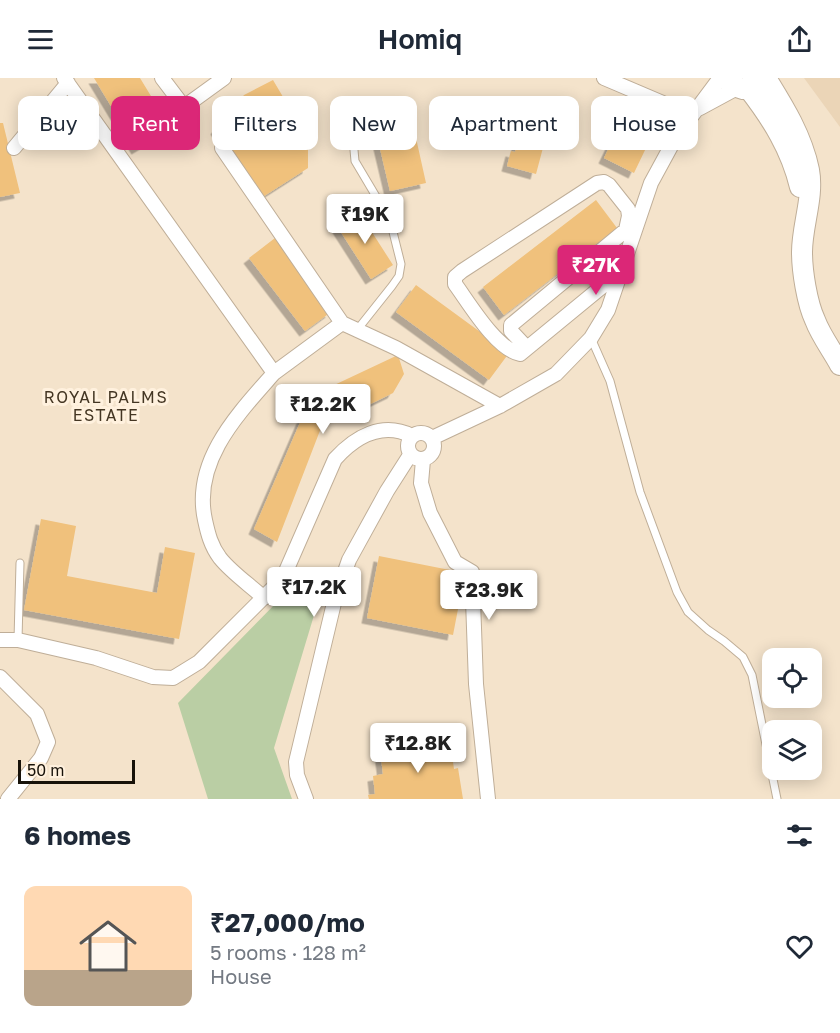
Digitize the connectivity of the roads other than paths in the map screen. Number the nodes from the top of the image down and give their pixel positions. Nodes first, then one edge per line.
1 (162, 78) edge
2 (224, 78) edge
3 (604, 78) edge
4 (720, 78) edge
5 (766, 78) edge
6 (66, 80) edge
7 (743, 83) edge
8 (651, 96) edge
9 (698, 106) edge
10 (698, 109) edge
11 (14, 148) dead end
12 (223, 150) edge
13 (354, 150) edge
14 (668, 150) edge
15 (806, 213) junction
16 (621, 271) junction
17 (342, 323) junction
18 (357, 330) junction
19 (591, 338) junction
20 (526, 348) junction
21 (840, 365) edge
22 (274, 373) junction
23 (500, 406) junction
24 (412, 436) junction
25 (432, 438) junction
26 (417, 457) junction
27 (20, 563) dead end
28 (264, 598) junction
29 (0, 640) edge
30 (18, 640) junction
31 (0, 676) edge
32 (8, 799) edge
33 (306, 799) edge
34 (488, 799) edge
35 (777, 799) edge

1 - 2 street
3 - 8 street
4 - 9 street
5 - 15 street
6 - 11 street
6 - 22 street
7 - 10 street
7 - 15 street
12 - 17 street
13 - 18 lane
14 - 16 street
15 - 21 street
16 - 19 street
16 - 20 street
17 - 18 street
17 - 22 street
18 - 23 street
19 - 23 street
19 - 35 lane
20 - 20 street
22 - 28 street
23 - 25 street
24 - 25 street
24 - 26 street
24 - 28 street
25 - 26 street
26 - 33 street
26 - 34 street
27 - 30 lane
28 - 30 street
29 - 30 street
31 - 32 street

